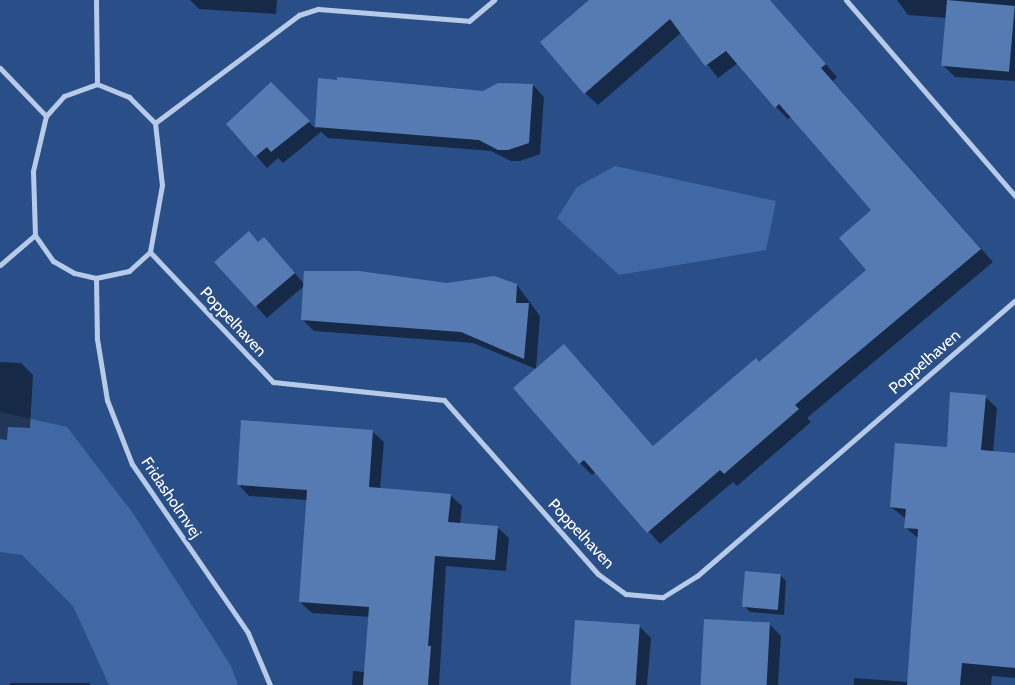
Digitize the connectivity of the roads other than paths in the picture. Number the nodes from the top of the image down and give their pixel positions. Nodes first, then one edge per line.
1 (96, 0) edge
2 (494, 0) edge
3 (846, 0) edge
4 (0, 68) edge
5 (97, 84) junction
6 (46, 116) junction
7 (155, 123) junction
8 (1015, 196) edge
9 (35, 234) junction
10 (150, 252) junction
11 (0, 265) edge
12 (96, 278) junction
13 (1015, 301) edge
14 (270, 685) edge

1 - 5 street
2 - 7 street
3 - 8 street
4 - 6 street
5 - 6 street
5 - 7 street
6 - 9 street
7 - 10 street
9 - 11 street
9 - 12 street
10 - 12 street
10 - 13 street, Poppelhaven
12 - 14 street, Fridasholmvej

